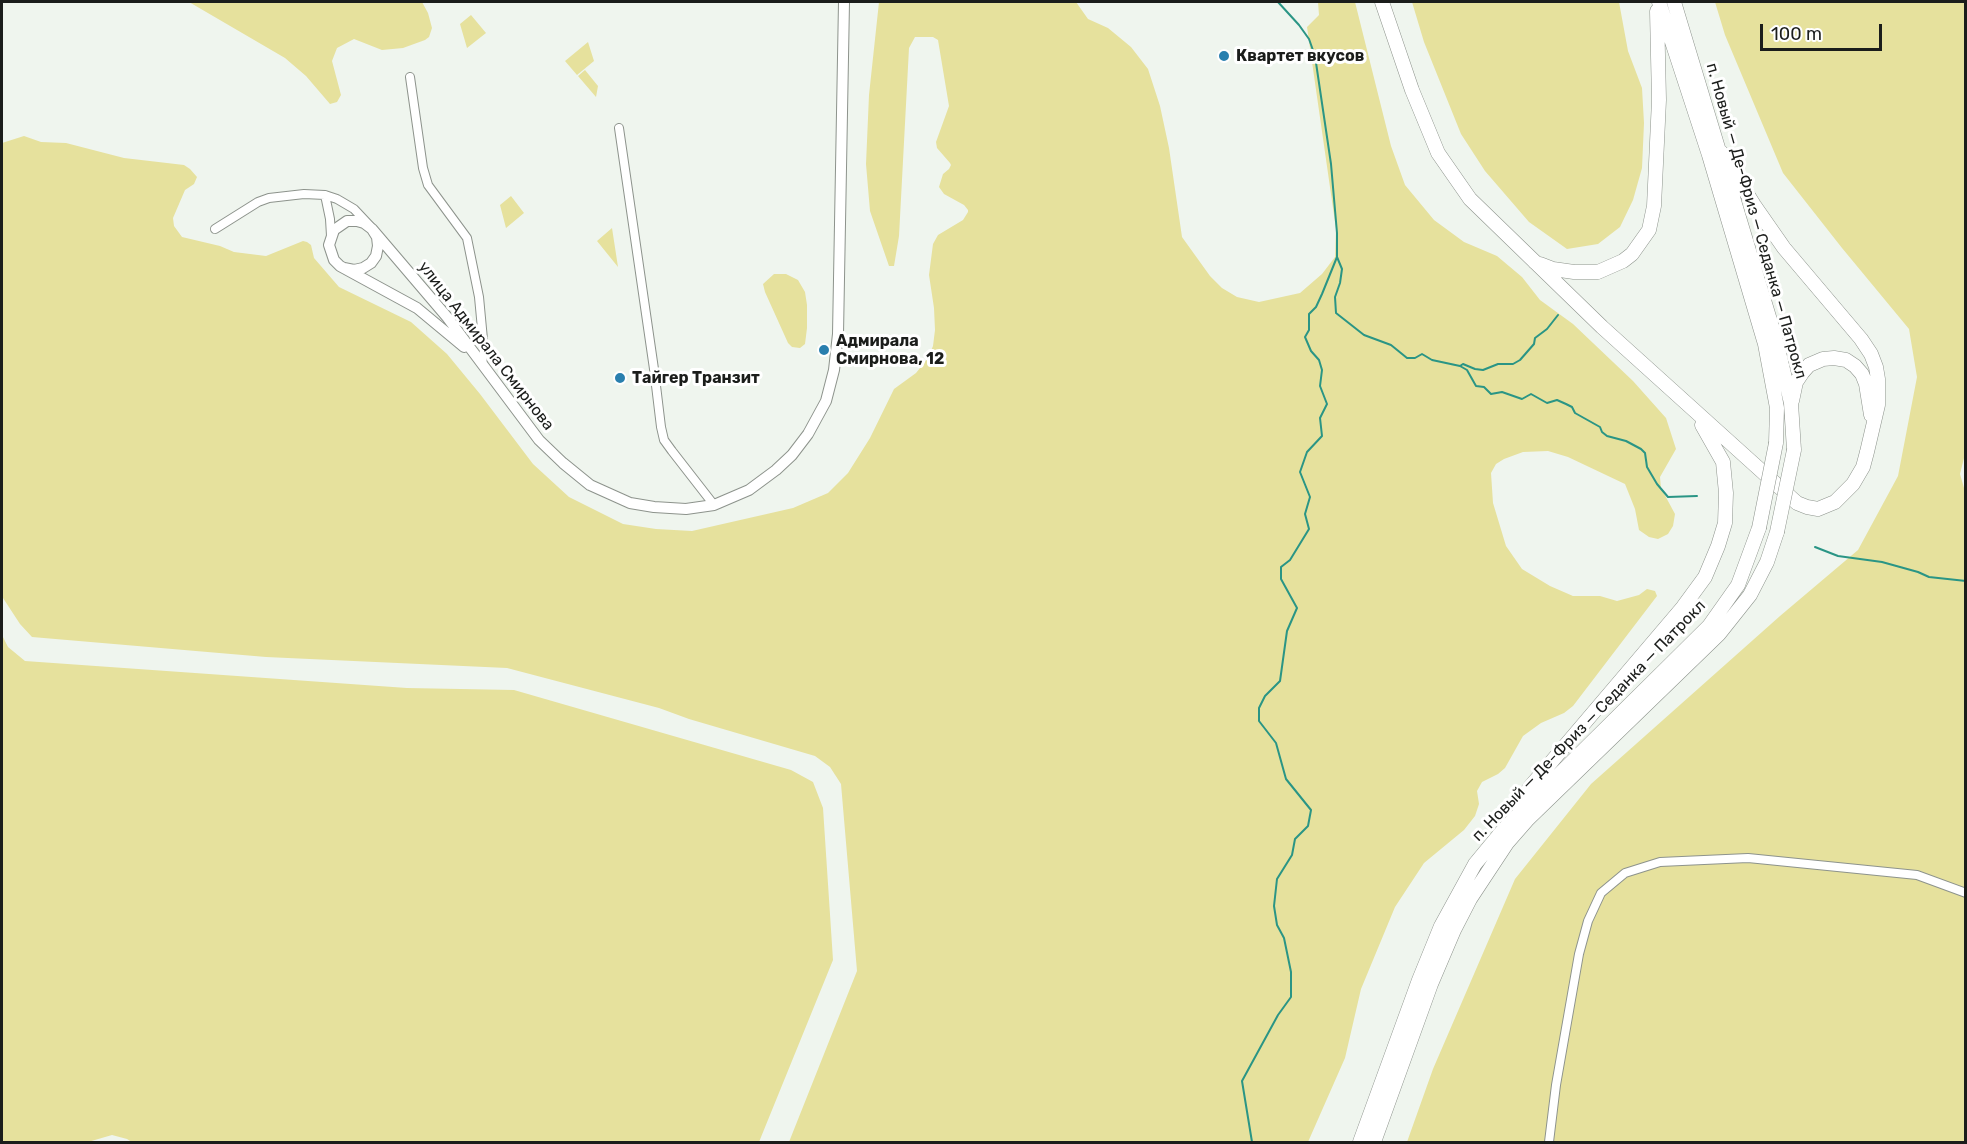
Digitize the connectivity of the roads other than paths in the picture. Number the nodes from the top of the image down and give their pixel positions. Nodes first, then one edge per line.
1 (844, 2) edge
2 (1382, 2) edge
3 (1657, 2) edge
4 (1674, 2) edge
5 (410, 77) dead end
6 (619, 128) dead end
7 (1721, 152) junction
8 (325, 195) junction
9 (215, 229) dead end
10 (372, 229) junction
11 (331, 236) junction
12 (1535, 262) junction
13 (344, 268) junction
14 (482, 364) junction
15 (1791, 403) junction
16 (1693, 410) junction
17 (1871, 434) junction
18 (714, 505) junction
19 (1504, 829) junction
20 (1965, 893) edge
21 (1360, 1143) edge
22 (1374, 1143) edge
23 (1548, 1143) edge

1 - 18 street, улица Адмирала Смирнова
2 - 12 main road
3 - 12 main road
3 - 19 main road, п. Новый — Де-Фриз — Седанка — Патрокл, bridge
4 - 7 main road, п. Новый — Де-Фриз — Седанка — Патрокл
5 - 14 street
6 - 18 street
7 - 15 main road, п. Новый — Де-Фриз — Седанка — Патрокл
7 - 17 main road
8 - 9 street, улица Адмирала Смирнова
8 - 10 street, улица Адмирала Смирнова
8 - 11 street
10 - 11 street
10 - 13 street
10 - 14 street, улица Адмирала Смирнова
11 - 13 street
12 - 16 main road
13 - 14 street
14 - 18 street, улица Адмирала Смирнова
15 - 17 main road
15 - 22 main road, п. Новый — Де-Фриз — Седанка — Патрокл, bridge
16 - 17 main road
16 - 19 main road
19 - 21 main road, п. Новый — Де-Фриз — Седанка — Патрокл
20 - 23 street

